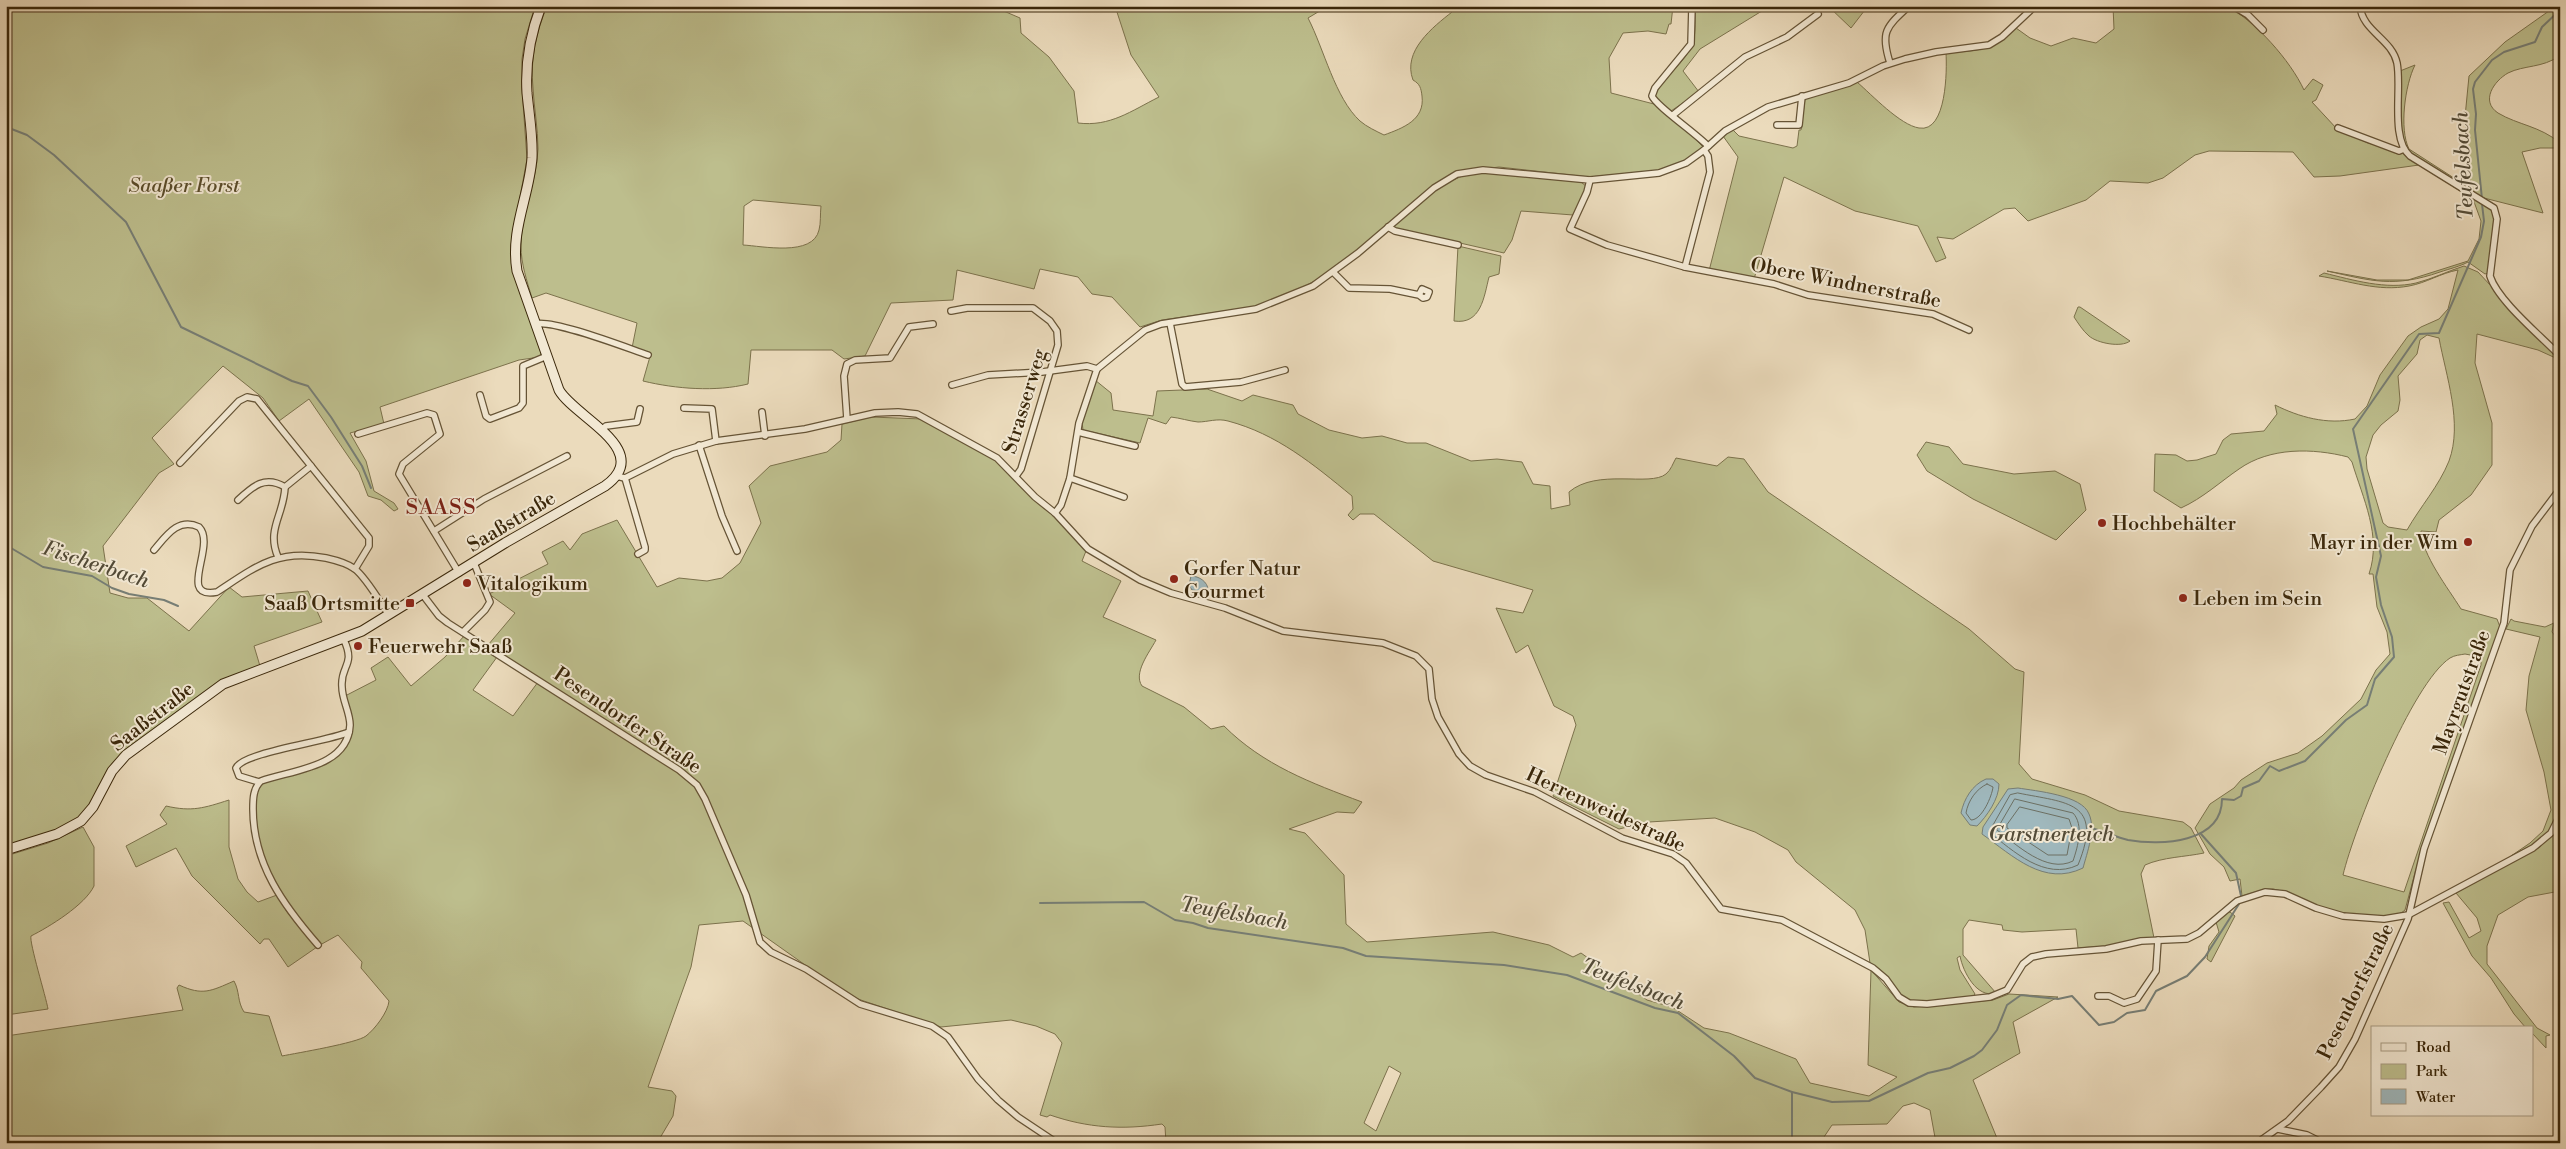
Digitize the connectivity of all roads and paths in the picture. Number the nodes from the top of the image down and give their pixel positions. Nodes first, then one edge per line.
1 (541, 6) edge
2 (1692, 6) edge
3 (1909, 6) edge
4 (2035, 6) edge
5 (2233, 6) edge
6 (2360, 6) edge
7 (1818, 14) dead end
8 (2263, 30) dead end
9 (1890, 63) junction
10 (1802, 96) junction
11 (1673, 115) junction
12 (1777, 125) dead end
13 (2338, 128) dead end
14 (1706, 148) junction
15 (2404, 149) junction
16 (1590, 180) junction
17 (1388, 227) junction
18 (1458, 245) dead end
19 (1685, 267) junction
20 (1334, 273) junction
21 (1419, 295) dead end
22 (951, 311) dead end
23 (1170, 323) junction
24 (535, 324) junction
25 (934, 324) dead end
26 (1969, 330) dead end
27 (648, 355) dead end
28 (547, 356) junction
29 (2560, 356) edge
30 (1097, 369) junction
31 (1285, 370) dead end
32 (1051, 371) junction
33 (952, 385) dead end
34 (480, 395) dead end
35 (684, 408) dead end
36 (640, 409) dead end
37 (762, 412) dead end
38 (847, 420) junction
39 (601, 430) junction
40 (1078, 432) junction
41 (358, 434) dead end
42 (764, 436) junction
43 (716, 441) junction
44 (699, 445) junction
45 (1136, 446) dead end
46 (567, 456) dead end
47 (180, 463) dead end
48 (311, 466) junction
49 (616, 476) junction
50 (1016, 476) junction
51 (625, 478) junction
52 (1070, 478) junction
53 (285, 487) junction
54 (2560, 489) edge
55 (1124, 497) dead end
56 (238, 500) dead end
57 (1055, 513) junction
58 (434, 532) junction
59 (154, 550) dead end
60 (737, 551) dead end
61 (638, 554) dead end
62 (278, 557) junction
63 (474, 563) junction
64 (355, 569) junction
65 (459, 572) junction
66 (423, 595) junction
67 (389, 615) junction
68 (462, 632) junction
69 (344, 640) junction
70 (2560, 680) edge
71 (2560, 695) edge
72 (349, 732) junction
73 (259, 782) junction
74 (2560, 815) edge
75 (6, 850) edge
76 (2408, 916) junction
77 (2158, 940) junction
78 (318, 945) dead end
79 (2098, 996) dead end
80 (2278, 1129) junction
81 (1057, 1143) edge
82 (2257, 1143) edge
83 (2323, 1143) edge

1 - 24 street
2 - 11 street
3 - 9 street
4 - 9 street
5 - 8 street
6 - 15 street
7 - 11 street
9 - 10 street
10 - 12 street
10 - 14 street
11 - 14 street
13 - 15 street
14 - 16 street
14 - 19 street
15 - 29 street
16 - 17 street
16 - 19 street, Obere Windnerstraße
17 - 18 street
17 - 20 street
19 - 26 street, Obere Windnerstraße
20 - 21 street
20 - 23 street
22 - 32 street, Strasserweg
23 - 30 street
23 - 31 street
24 - 27 street
24 - 28 street
25 - 38 street
28 - 34 street
28 - 39 street
30 - 32 street
30 - 40 street
32 - 33 street
32 - 50 street, Strasserweg
35 - 43 street
36 - 39 street
37 - 42 street
38 - 42 street, Herrenweidestraße
38 - 50 street, Herrenweidestraße
39 - 49 street
40 - 45 street
40 - 52 street
41 - 58 street
42 - 43 street, Herrenweidestraße
43 - 44 street, Herrenweidestraße
44 - 51 street, Herrenweidestraße
44 - 60 street
46 - 58 street
47 - 48 street
48 - 53 street
48 - 64 street
49 - 51 street
49 - 63 street, Saaßstraße
50 - 57 street, Herrenweidestraße
51 - 61 street
52 - 55 street
52 - 57 street
53 - 56 street
53 - 62 street
54 - 76 street, Mayrgutstraße
57 - 77 street, Herrenweidestraße
58 - 65 street
59 - 62 street
62 - 64 street
63 - 65 street, Saaßstraße
63 - 68 street
64 - 67 street
65 - 66 street, Saaßstraße
66 - 67 street, Saaßstraße
66 - 68 street, Pesendorfer Straße
67 - 69 street, Saaßstraße
68 - 81 street, Pesendorfer Straße
69 - 72 street
69 - 75 street, Saaßstraße
70 - 71 street
72 - 73 street
72 - 73 street
73 - 78 street
74 - 76 street, Pesendorfstraße
76 - 77 street, Herrenweidestraße
76 - 80 street, Pesendorfstraße
77 - 79 street
80 - 82 street, Pesendorfstraße
80 - 83 street

